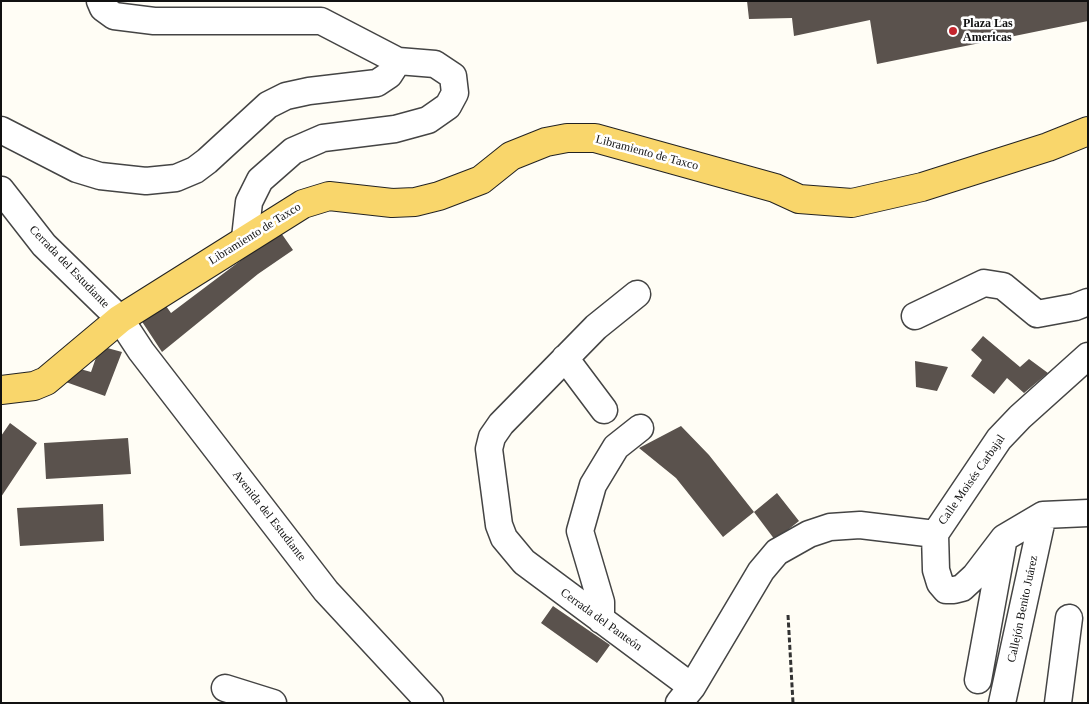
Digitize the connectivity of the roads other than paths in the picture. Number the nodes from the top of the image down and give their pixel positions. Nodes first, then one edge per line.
1 (100, 1) edge
2 (326, 11) edge
3 (398, 61) junction
4 (1, 130) edge
5 (1088, 131) edge
6 (1, 190) edge
7 (245, 238) junction
8 (637, 294) dead end
9 (1088, 302) edge
10 (915, 316) dead end
11 (120, 320) junction
12 (1088, 356) edge
13 (565, 358) junction
14 (1, 390) edge
15 (604, 410) dead end
16 (640, 428) dead end
17 (1088, 513) edge
18 (1043, 515) junction
19 (936, 534) junction
20 (1004, 538) junction
21 (1069, 618) dead end
22 (601, 620) junction
23 (978, 680) dead end
24 (225, 688) dead end
25 (686, 695) edge
26 (273, 703) edge
27 (430, 703) edge
28 (1002, 703) edge
29 (1058, 703) edge

1 - 2 street
2 - 3 street
3 - 4 street
3 - 7 street
5 - 7 main road, Libramiento de Taxco
6 - 11 street, Cerrada del Estudiante
7 - 11 main road, Libramiento de Taxco
8 - 13 street, Cerrada del Panteón
9 - 10 street
11 - 14 main road, Libramiento de Taxco
11 - 27 street, Avenida del Estudiante
12 - 19 street, Calle Moisés Carbajal
13 - 15 street
13 - 22 street, Cerrada del Panteón
16 - 22 street
17 - 18 street
18 - 20 street
18 - 28 street, Callejón Benito Juárez
19 - 20 street
19 - 25 street, Calle Moisés Carbajal
20 - 23 street
21 - 29 street
22 - 25 street, Cerrada del Panteón
24 - 26 street

